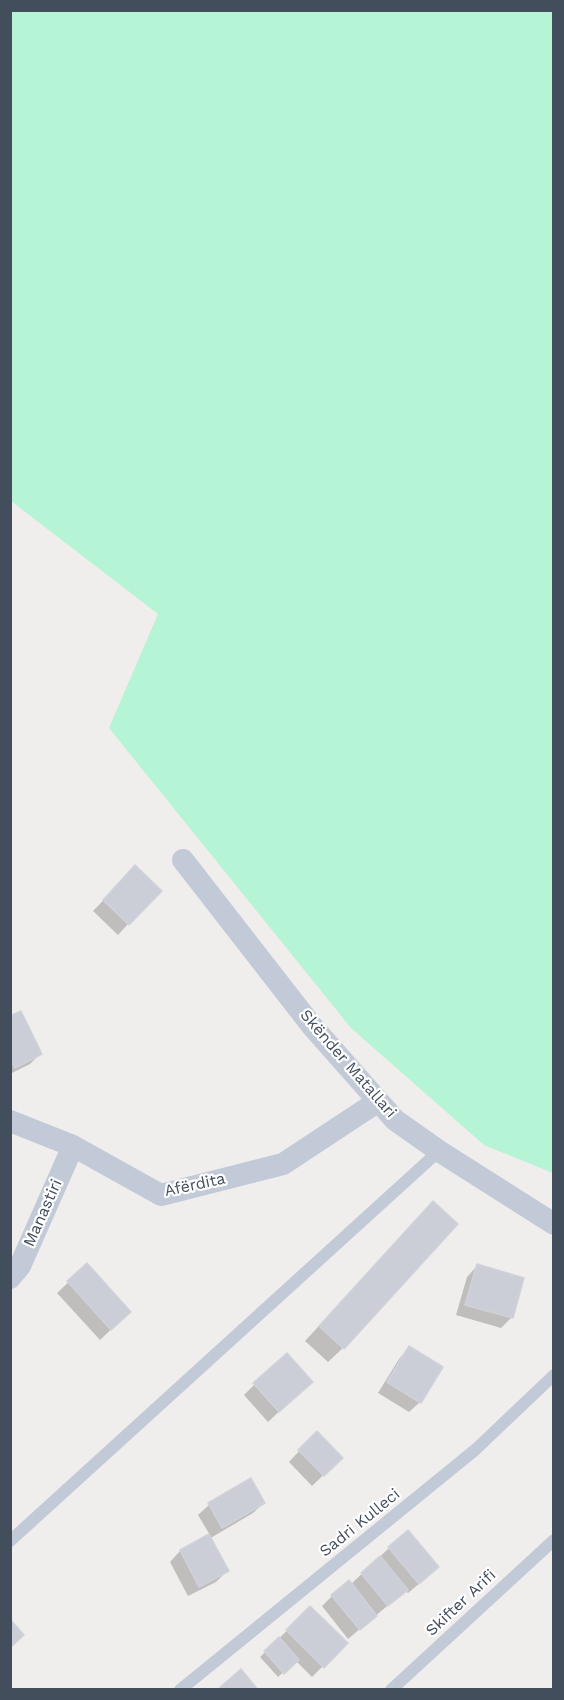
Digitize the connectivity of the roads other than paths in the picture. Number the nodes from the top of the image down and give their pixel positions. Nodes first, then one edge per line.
1 (183, 860) dead end
2 (377, 1102) junction
3 (10, 1121) edge
4 (73, 1146) junction
5 (439, 1151) junction
6 (554, 1224) edge
7 (10, 1278) edge
8 (554, 1375) edge
9 (554, 1540) edge
10 (10, 1541) edge
11 (180, 1689) edge
12 (391, 1689) edge

1 - 2 street, Skënder Matallari
2 - 4 street, Afërdita
2 - 5 street, Skënder Matallari
3 - 4 street, Afërdita
4 - 7 street, Manastiri
5 - 6 street, Skënder Matallari
5 - 10 lane
8 - 11 lane, Sadri Kulleci
9 - 12 lane, Skifter Arifi

